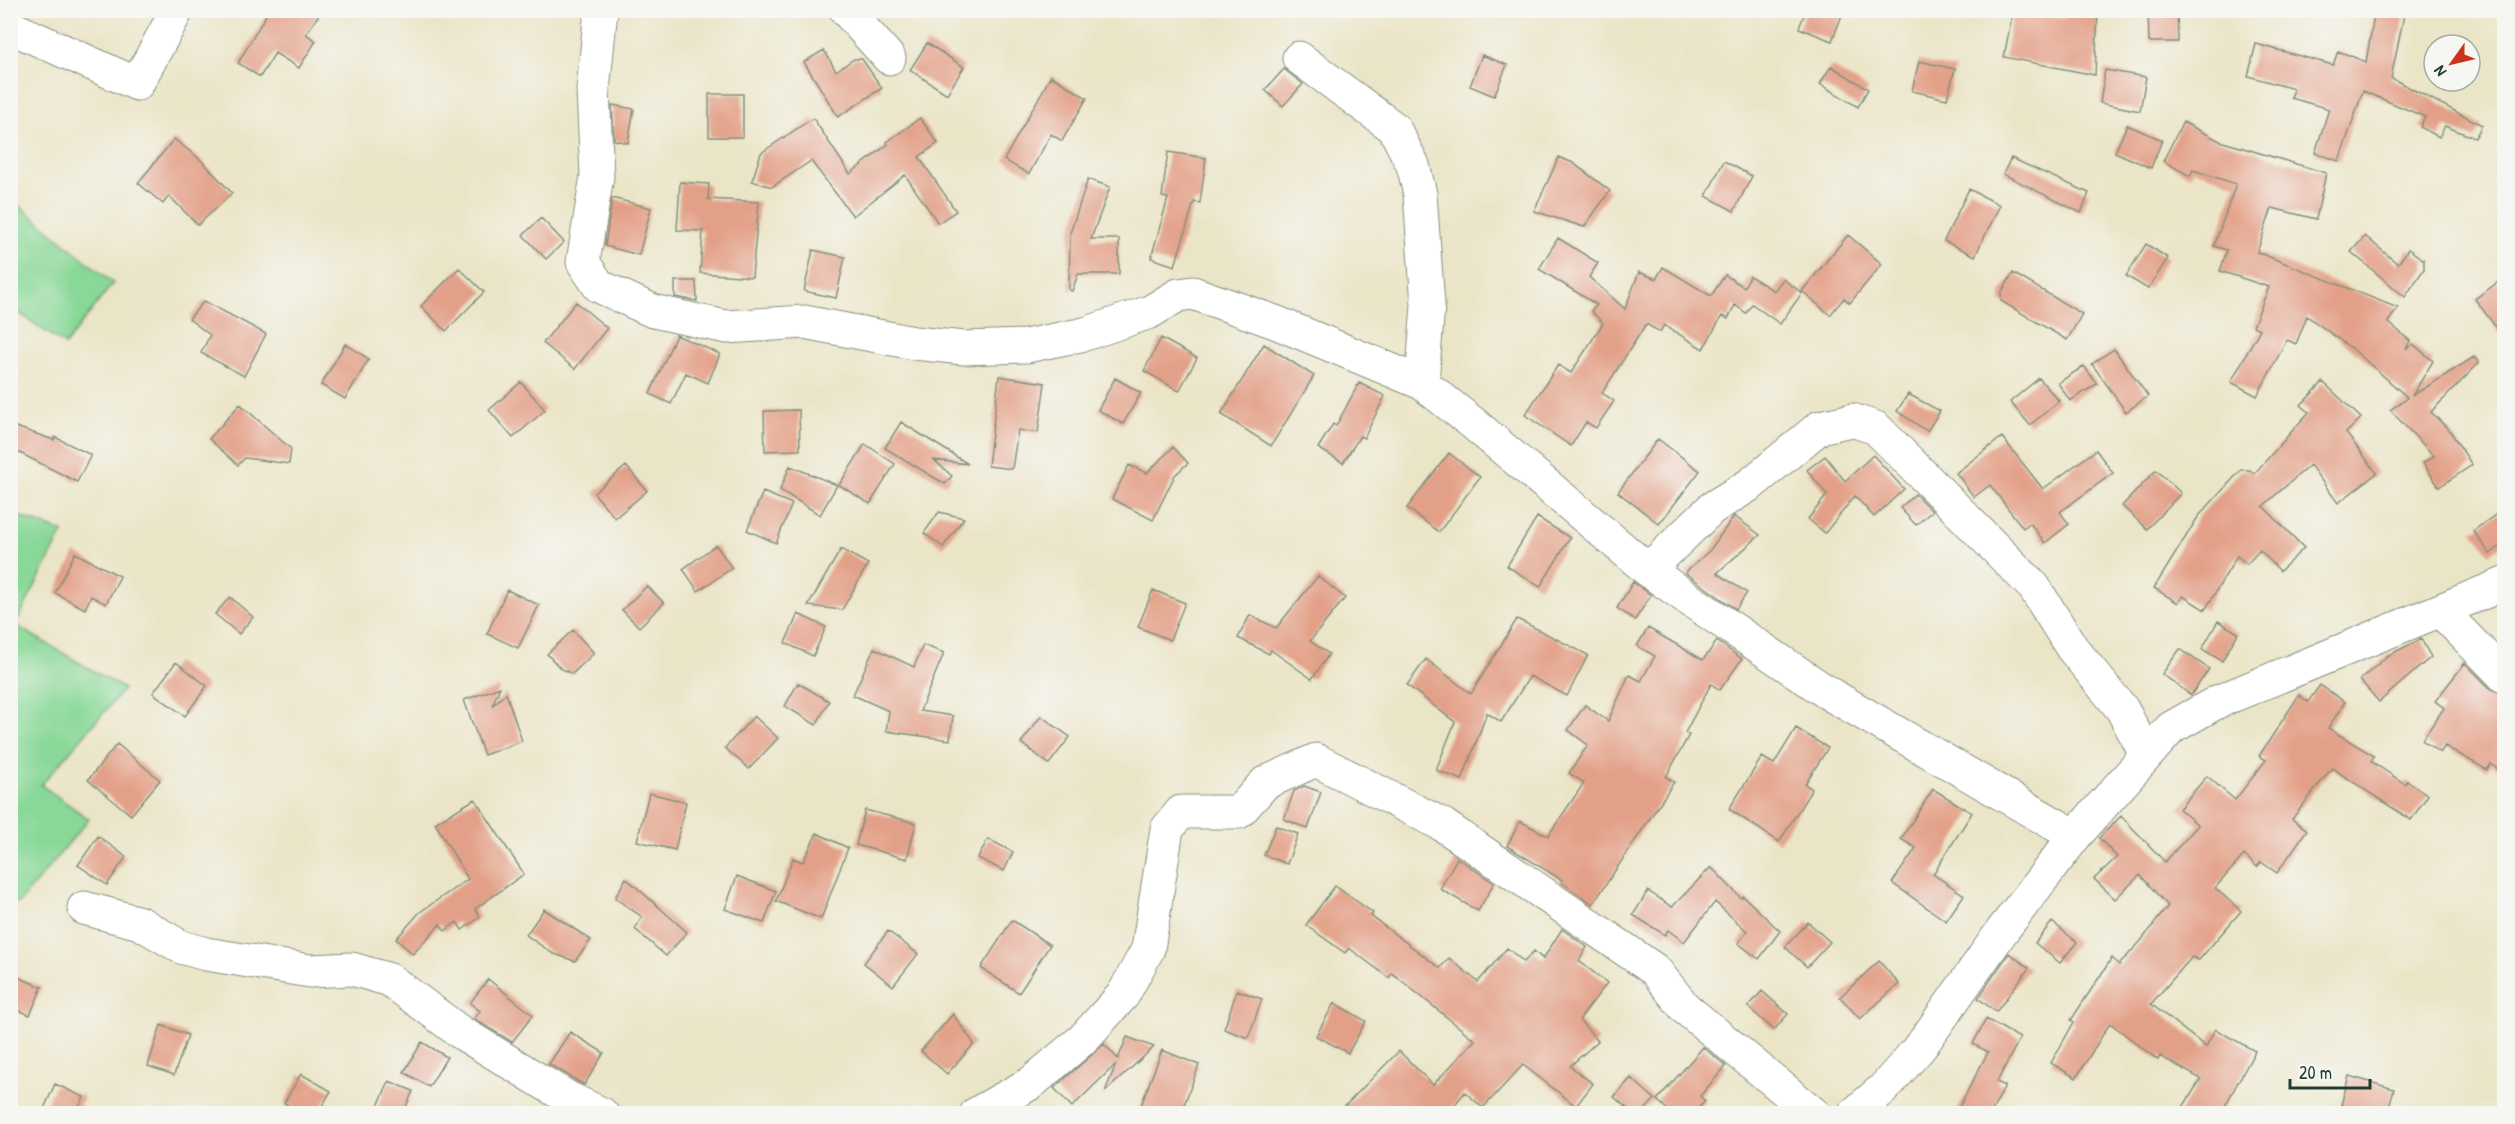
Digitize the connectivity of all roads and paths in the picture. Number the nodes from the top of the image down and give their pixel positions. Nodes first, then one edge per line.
1 (177, 10) edge
2 (601, 10) edge
3 (846, 10) edge
4 (10, 27) edge
5 (889, 58) dead end
6 (1299, 58) dead end
7 (1422, 383) junction
8 (1648, 570) junction
9 (2505, 584) edge
10 (2441, 611) junction
11 (2505, 676) edge
12 (2146, 754) junction
13 (2075, 837) junction
14 (84, 908) dead end
15 (602, 1113) edge
16 (976, 1113) edge
17 (1814, 1113) edge
18 (1854, 1113) edge

1 - 4 street
2 - 7 street
3 - 5 street
6 - 7 street
7 - 8 street
8 - 12 street
8 - 13 street
9 - 10 street
10 - 11 street
10 - 12 street
12 - 13 street
13 - 18 street
14 - 15 street
16 - 17 street

